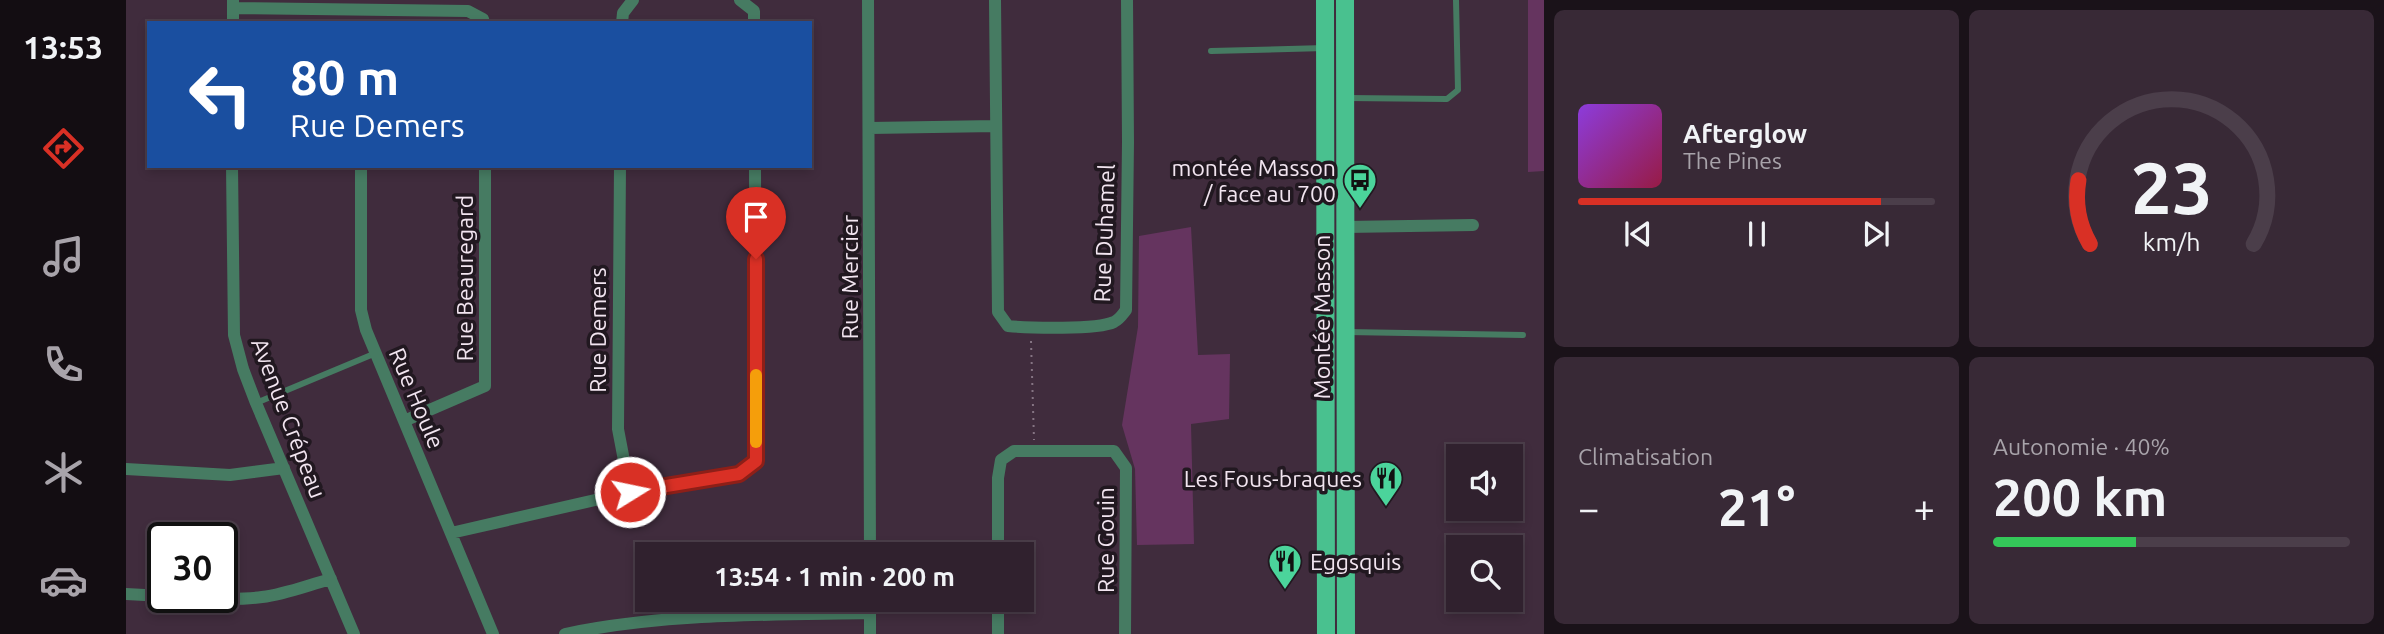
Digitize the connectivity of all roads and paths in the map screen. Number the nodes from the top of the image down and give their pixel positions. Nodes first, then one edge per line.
1 (633, 0) edge
2 (740, 0) edge
3 (868, 0) edge
4 (995, 0) edge
5 (1127, 0) edge
6 (1325, 0) edge
7 (1345, 0) edge
8 (1456, 0) edge
9 (233, 4) edge
10 (360, 9) junction
11 (360, 21) edge
12 (484, 21) edge
13 (622, 21) edge
14 (754, 21) edge
15 (1325, 48) junction
16 (1211, 51) dead end
17 (1345, 98) junction
18 (996, 126) junction
19 (870, 128) junction
20 (232, 168) edge
21 (360, 168) edge
22 (485, 168) edge
23 (620, 168) edge
24 (755, 168) edge
25 (1472, 225) dead end
26 (1346, 226) junction
27 (1031, 328) junction
28 (1345, 332) junction
29 (1523, 335) dead end
30 (376, 353) junction
31 (256, 403) junction
32 (404, 421) junction
33 (1034, 452) junction
34 (284, 468) junction
35 (126, 469) edge
36 (630, 492) junction
37 (452, 533) junction
38 (870, 542) edge
39 (998, 542) edge
40 (331, 579) junction
41 (126, 594) edge
42 (147, 595) edge
43 (238, 598) edge
44 (778, 612) edge
45 (870, 612) edge
46 (998, 612) edge
47 (354, 634) edge
48 (493, 634) edge
49 (565, 634) edge
50 (870, 634) edge
51 (998, 634) edge
52 (1125, 634) edge
53 (1326, 634) edge
54 (1346, 634) edge

1 - 13 street
2 - 14 street
3 - 19 street, Rue Mercier
4 - 18 street, Rue Duhamel
5 - 27 street, Rue Duhamel
6 - 15 main road, Montée Masson
7 - 17 main road, Montée Masson
8 - 17 lane
9 - 10 street
10 - 11 street
10 - 12 street
15 - 16 lane
15 - 53 main road, Montée Masson
17 - 26 main road, Montée Masson
18 - 19 street
18 - 27 street, Rue Duhamel
19 - 38 street, Rue Mercier
20 - 31 street, Avenue Crépeau
21 - 30 street, Rue Houle
22 - 32 street, Rue Beauregard
23 - 36 street, Rue Demers
24 - 36 street
25 - 26 street
26 - 28 main road, Montée Masson
27 - 33 path
28 - 29 lane
28 - 54 main road, Montée Masson
30 - 31 lane
30 - 32 street, Rue Houle
31 - 34 street, Avenue Crépeau
32 - 37 street, Rue Houle
33 - 39 street, Rue Gouin
33 - 52 street, Rue Gouin
34 - 35 street
34 - 40 street, Avenue Crépeau
36 - 37 street
37 - 48 street, Rue Houle
40 - 43 street
40 - 47 street, Avenue Crépeau
41 - 42 street
44 - 49 street
45 - 50 street
46 - 51 street

